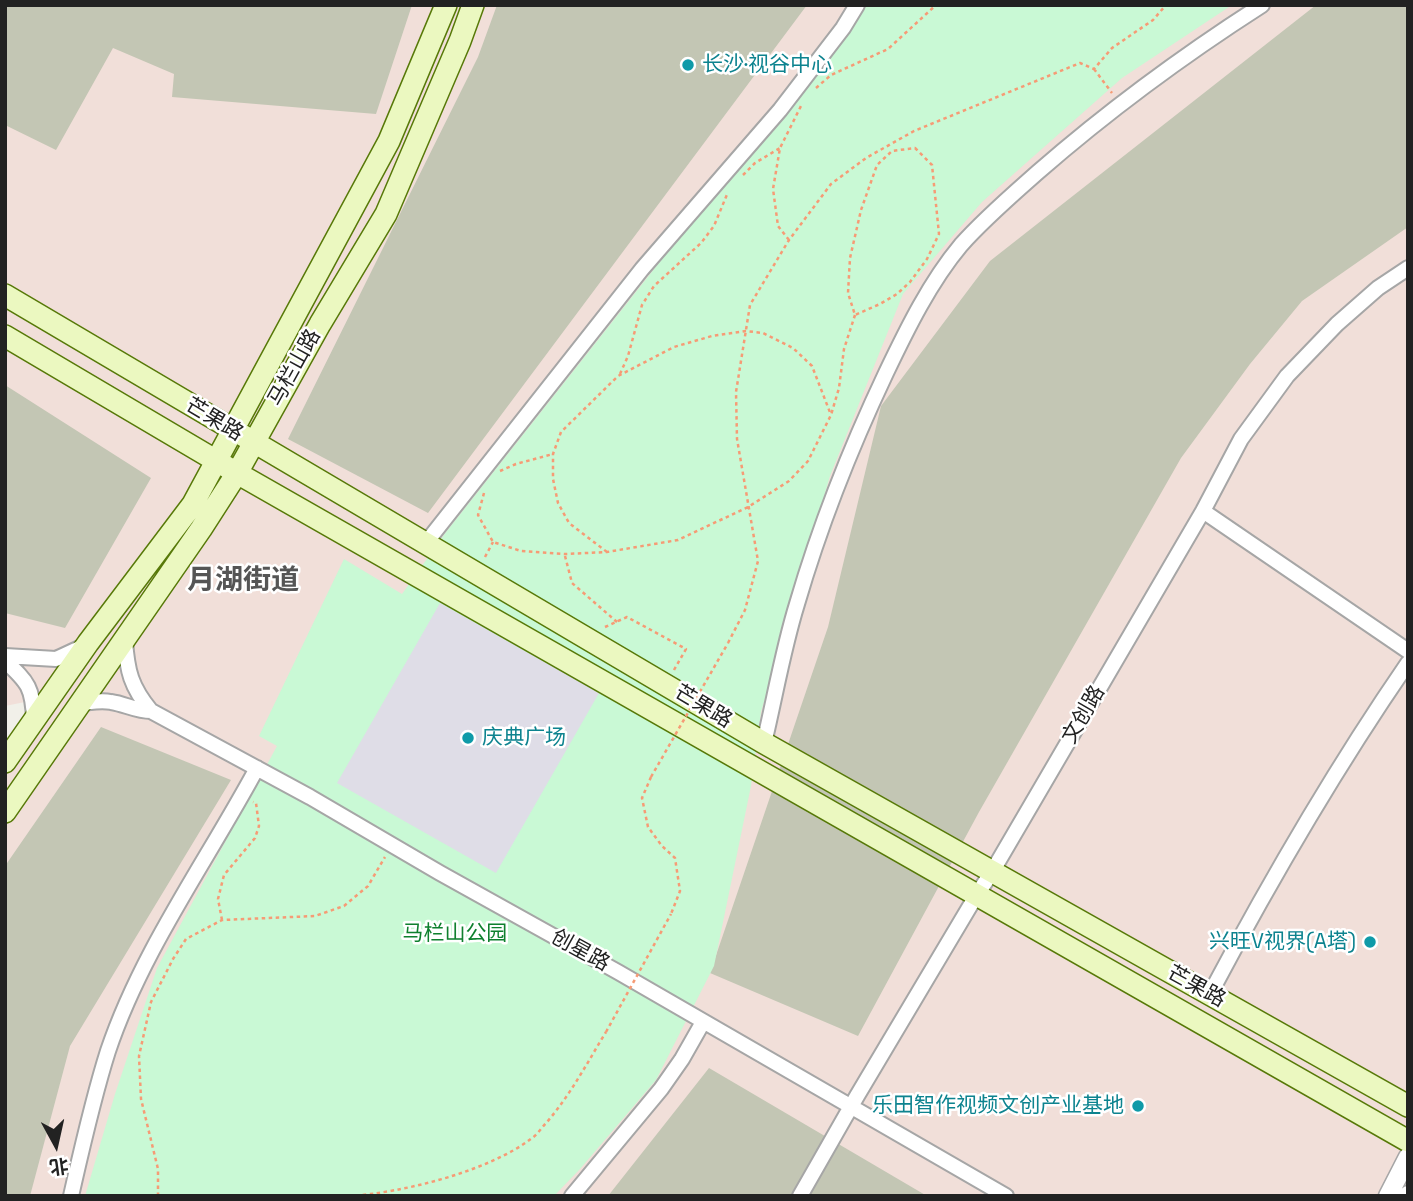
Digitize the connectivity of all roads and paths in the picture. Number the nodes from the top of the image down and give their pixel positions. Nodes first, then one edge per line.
1 (446, 5) edge
2 (473, 5) edge
3 (857, 5) edge
4 (936, 5) edge
5 (1166, 5) edge
6 (1262, 5) edge
7 (1094, 69) junction
8 (815, 89) dead end
9 (1120, 105) junction
10 (801, 107) dead end
11 (888, 145) junction
12 (780, 149) junction
13 (892, 151) junction
14 (737, 182) dead end
15 (716, 184) junction
16 (789, 240) junction
17 (1408, 268) edge
18 (5, 295) edge
19 (855, 315) junction
20 (746, 331) junction
21 (5, 336) edge
22 (618, 376) junction
23 (831, 415) junction
24 (233, 431) junction
25 (253, 443) junction
26 (553, 454) junction
27 (217, 460) junction
28 (499, 471) dead end
29 (237, 473) junction
30 (486, 488) dead end
31 (748, 507) junction
32 (1203, 511) junction
33 (425, 544) junction
34 (607, 552) junction
35 (565, 554) junction
36 (617, 621) junction
37 (584, 638) junction
38 (125, 640) junction
39 (88, 643) junction
40 (1408, 650) edge
41 (5, 656) edge
42 (5, 661) edge
43 (1408, 663) edge
44 (666, 685) junction
45 (82, 703) junction
46 (151, 711) junction
47 (34, 721) junction
48 (764, 743) junction
49 (5, 762) edge
50 (257, 768) junction
51 (240, 799) junction
52 (5, 812) edge
53 (391, 845) junction
54 (992, 872) junction
55 (976, 896) junction
56 (222, 920) junction
57 (1210, 994) junction
58 (704, 1022) junction
59 (1408, 1106) edge
60 (850, 1107) junction
61 (1408, 1141) edge
62 (1408, 1157) edge
63 (71, 1196) edge
64 (158, 1196) edge
65 (349, 1196) edge
66 (572, 1196) edge
67 (800, 1196) edge
68 (1006, 1196) edge
69 (1388, 1196) edge

1 - 24 main road, 马栏山路
2 - 25 main road, 马栏山路
3 - 15 street
4 - 8 path
5 - 7 path
6 - 9 street
7 - 9 path
7 - 11 path
9 - 48 street
10 - 12 path
11 - 13 path
11 - 16 path
12 - 14 path
12 - 16 path
13 - 19 path
13 - 19 path
15 - 22 path
15 - 33 street
16 - 20 path
17 - 32 street, 文创路
18 - 24 main road, 芒果路
19 - 23 path
20 - 22 path
20 - 23 path
20 - 31 path
21 - 27 main road, 芒果路
22 - 26 path
23 - 31 path
24 - 25 main road, 芒果路
24 - 27 main road, 马栏山路
25 - 29 main road, 马栏山路
25 - 33 main road, 芒果路
26 - 28 path
26 - 34 path
27 - 29 main road, 芒果路
27 - 39 main road, 马栏山路
29 - 38 main road, 马栏山路
29 - 55 main road, 芒果路
30 - 35 path
31 - 34 path
31 - 65 path, bridge
32 - 40 street
32 - 54 street, 文创路
33 - 37 main road, 芒果路
34 - 35 path
35 - 36 path
36 - 37 path
36 - 44 path
37 - 44 main road, 芒果路
38 - 45 main road, 马栏山路
38 - 46 street
39 - 41 street
39 - 47 main road, 马栏山路
42 - 47 street
43 - 57 street
44 - 48 main road, 芒果路
45 - 46 street
45 - 52 main road, 马栏山路
46 - 50 street, 创星路
47 - 49 main road, 马栏山路
48 - 54 main road, 芒果路
50 - 51 street
50 - 53 street, 创星路
51 - 56 path
51 - 63 street
53 - 56 path
53 - 58 street, 创星路
54 - 55 street, 文创路
54 - 57 main road, 芒果路
55 - 60 street, 文创路
55 - 61 main road, 芒果路
56 - 64 path
57 - 59 main road, 芒果路
58 - 60 street, 创星路
58 - 66 street
60 - 67 street, 文创路
60 - 68 street, 创星路
62 - 69 street

